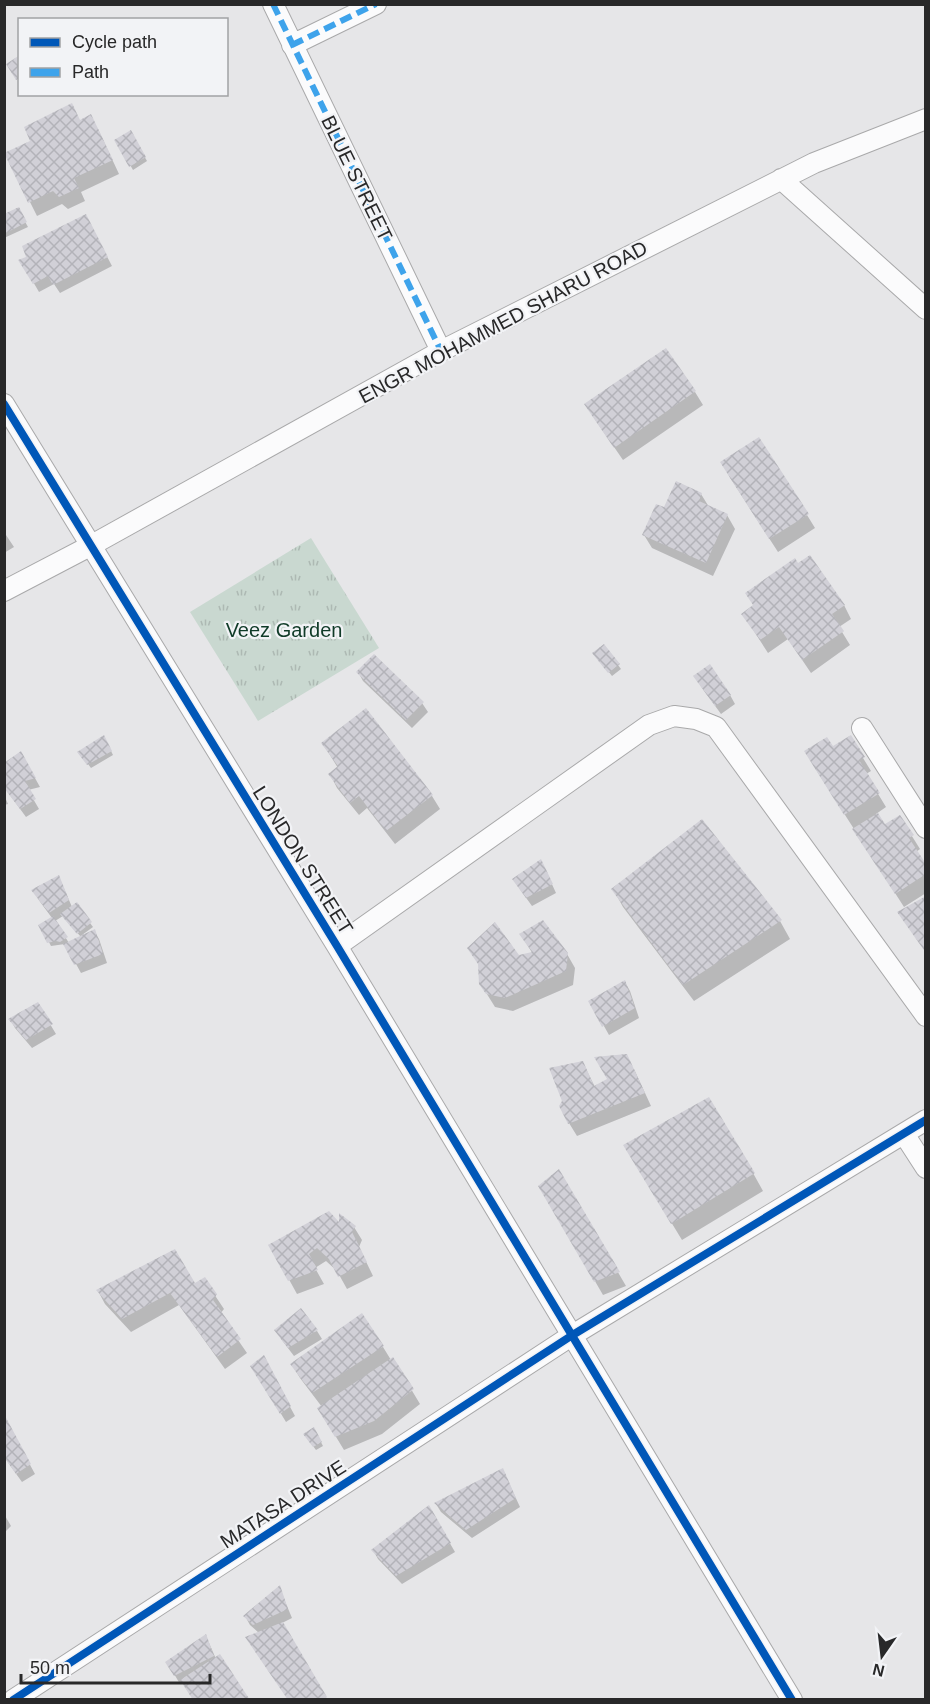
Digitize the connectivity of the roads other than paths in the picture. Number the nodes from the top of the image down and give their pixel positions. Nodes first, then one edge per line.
1 (273, 4) edge
2 (376, 4) edge
3 (292, 45) junction
4 (926, 119) edge
5 (781, 179) junction
6 (926, 309) edge
7 (441, 351) junction
8 (4, 405) edge
9 (90, 546) junction
10 (4, 591) edge
11 (862, 728) dead end
12 (926, 828) edge
13 (337, 946) junction
14 (926, 1016) edge
15 (926, 1120) edge
16 (904, 1134) junction
17 (926, 1168) edge
18 (571, 1336) junction
19 (13, 1700) edge
20 (792, 1700) edge

1 - 3 street, BLUE STREET
2 - 3 street
3 - 7 street, BLUE STREET
4 - 5 street, ENGR MOHAMMED SHARU ROAD
5 - 6 street
5 - 7 street, ENGR MOHAMMED SHARU ROAD
7 - 9 street, ENGR MOHAMMED SHARU ROAD
8 - 9 street, LONDON STREET
9 - 10 street, ENGR MOHAMMED SHARU ROAD
9 - 13 street, LONDON STREET
11 - 12 street
13 - 14 street
13 - 18 street, LONDON STREET
15 - 16 street, MATASA DRIVE
16 - 17 street
16 - 18 street, MATASA DRIVE
18 - 19 street, MATASA DRIVE
18 - 20 street, LONDON STREET

